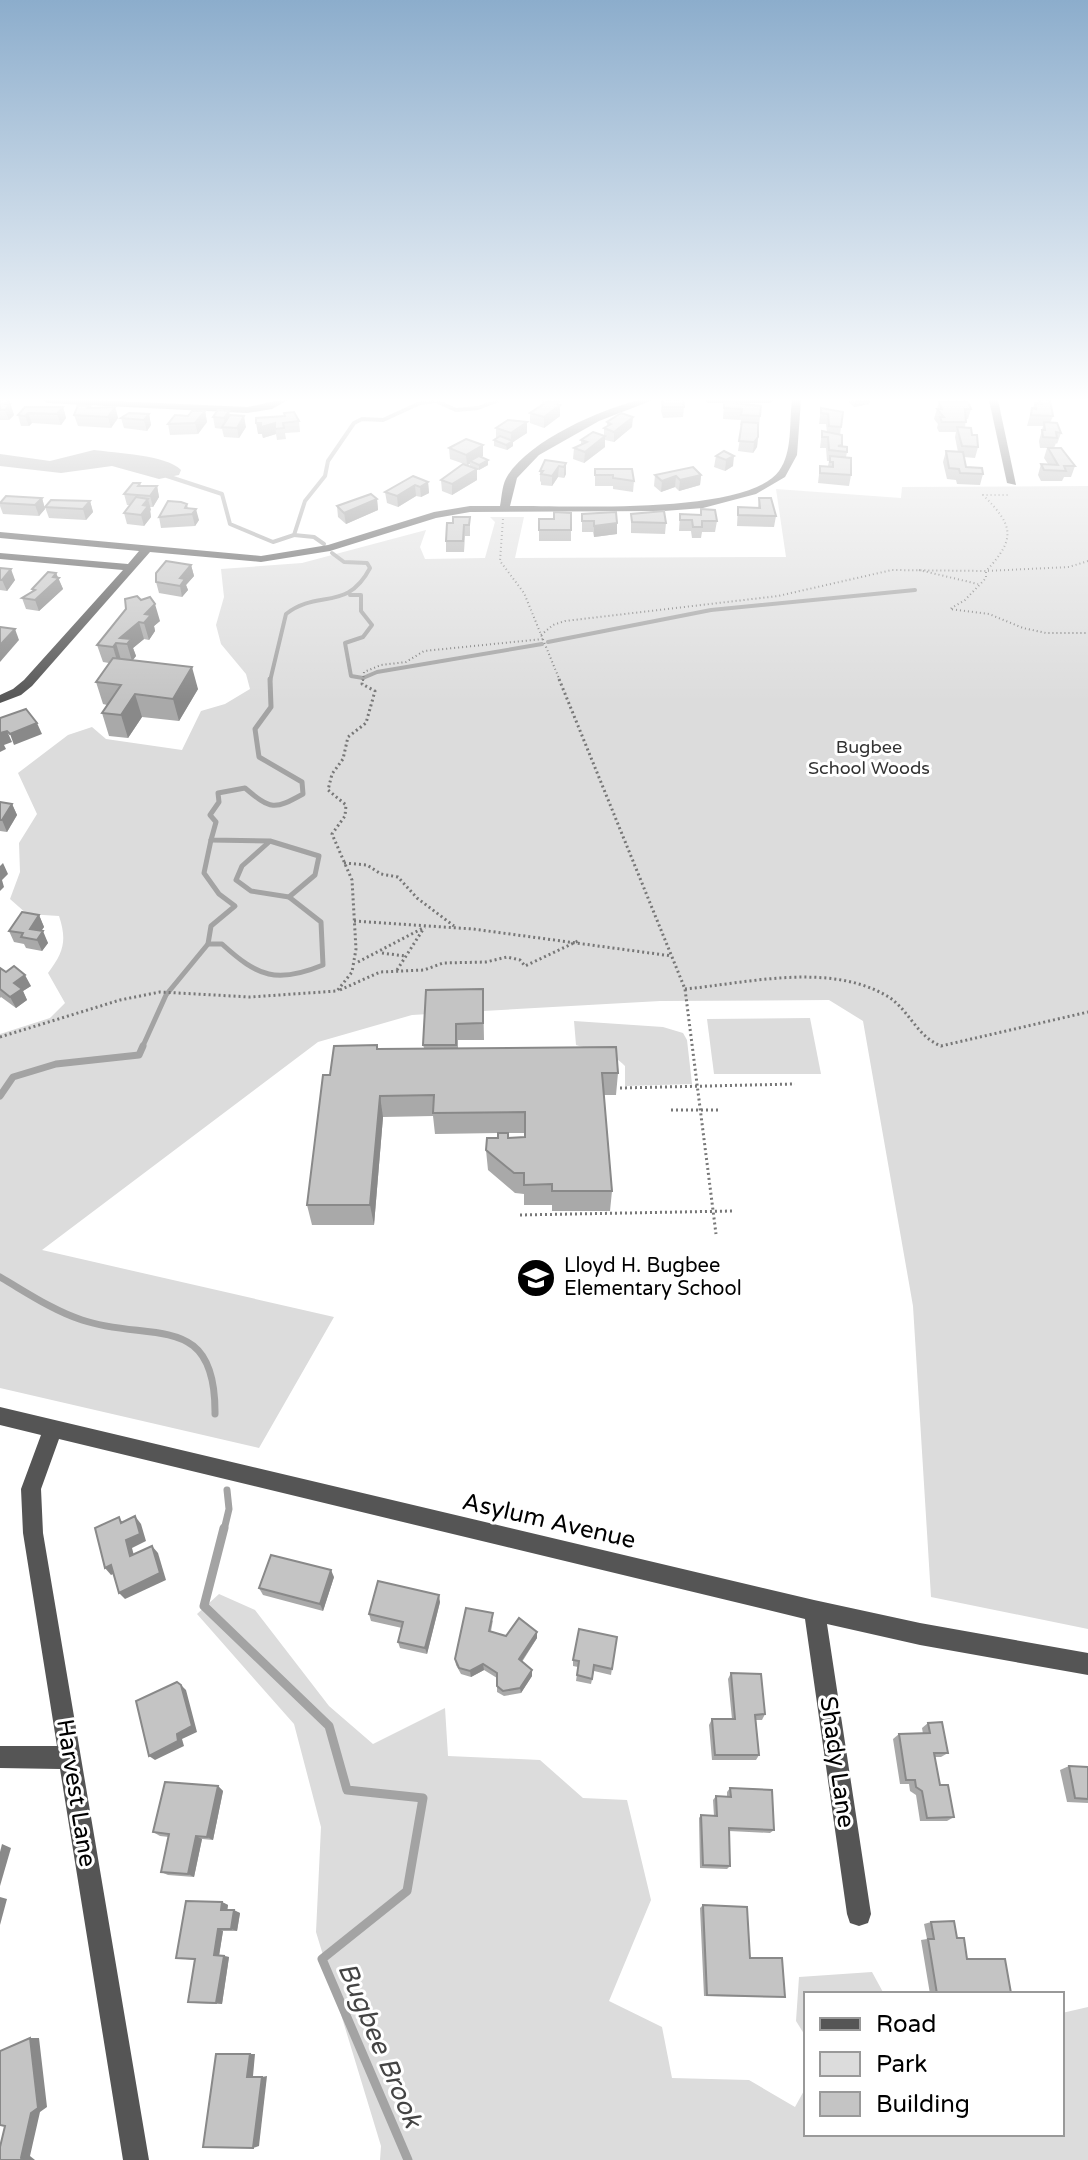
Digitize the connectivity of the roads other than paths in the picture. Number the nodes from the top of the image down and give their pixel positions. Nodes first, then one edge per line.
1 (507, 501) edge
2 (719, 501) edge
3 (505, 508) junction
4 (0, 535) edge
5 (146, 550) junction
6 (0, 556) edge
7 (129, 567) junction
8 (2, 698) edge
9 (0, 1416) edge
10 (53, 1428) junction
11 (814, 1611) junction
12 (1088, 1664) edge
13 (0, 1757) edge
14 (70, 1758) junction
15 (859, 1914) dead end
16 (136, 2160) edge

1 - 3 street
2 - 3 street
3 - 5 street
4 - 5 street
5 - 7 street
6 - 7 street
7 - 8 street
9 - 10 street, Asylum Avenue
10 - 11 street, Asylum Avenue
10 - 14 street, Harvest Lane
11 - 12 street, Asylum Avenue
11 - 15 street, Shady Lane
13 - 14 street
14 - 16 street, Harvest Lane

